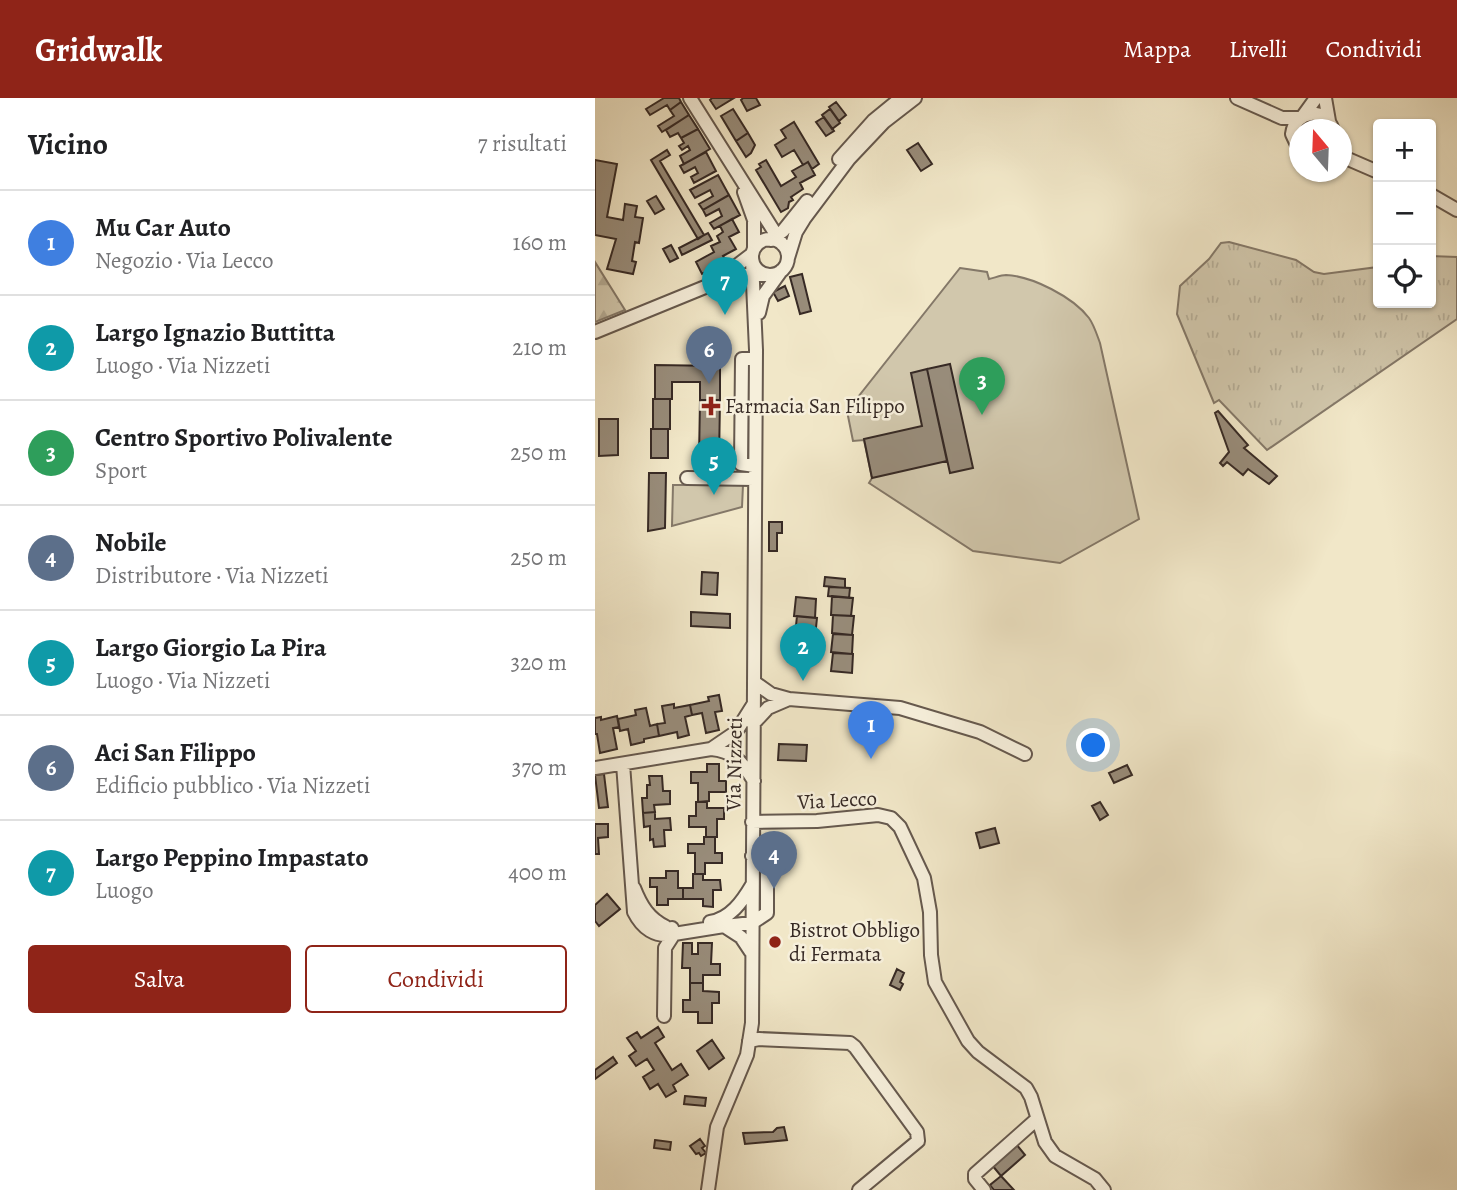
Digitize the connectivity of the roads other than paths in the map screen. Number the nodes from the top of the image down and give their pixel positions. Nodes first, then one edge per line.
1 (690, 98) edge
2 (901, 98) edge
3 (915, 98) edge
4 (1237, 98) edge
5 (1316, 98) edge
6 (1325, 98) edge
7 (1272, 115) junction
8 (1301, 117) junction
9 (1324, 119) edge
10 (1330, 119) edge
11 (1289, 136) edge
12 (1352, 159) edge
13 (734, 169) junction
14 (1373, 170) edge
15 (1436, 198) edge
16 (1457, 210) edge
17 (762, 211) junction
18 (792, 219) junction
19 (777, 240) junction
20 (753, 255) junction
21 (788, 258) junction
22 (782, 271) junction
23 (752, 275) junction
24 (767, 275) junction
25 (726, 281) junction
26 (710, 285) junction
27 (754, 300) junction
28 (756, 330) junction
29 (595, 332) edge
30 (755, 472) junction
31 (687, 478) dead end
32 (754, 682) junction
33 (789, 699) junction
34 (754, 704) junction
35 (754, 724) junction
36 (754, 743) junction
37 (720, 747) junction
38 (1025, 754) dead end
39 (623, 764) junction
40 (595, 768) edge
41 (754, 781) junction
42 (752, 822) junction
43 (752, 856) junction
44 (752, 884) junction
45 (721, 923) junction
46 (752, 923) junction
47 (668, 934) junction
48 (751, 952) junction
49 (664, 1016) dead end
50 (750, 1041) junction
51 (1037, 1119) junction
52 (983, 1189) edge
53 (708, 1190) edge
54 (859, 1190) edge
55 (1104, 1190) edge

1 - 13 street
2 - 18 street
3 - 21 street
4 - 7 street
5 - 8 street
6 - 10 street
7 - 8 street
7 - 11 street
8 - 9 street
12 - 14 street
13 - 17 street
13 - 20 street
15 - 16 street
17 - 18 street
17 - 19 street
18 - 19 street
19 - 20 street
19 - 21 street
20 - 23 street
20 - 24 street
20 - 26 street
21 - 22 street
22 - 24 street
22 - 28 street
23 - 24 street
23 - 25 street
23 - 27 street
25 - 26 street
25 - 27 street
26 - 29 street
27 - 28 street
28 - 30 street, Via Nizzeti
30 - 31 street
30 - 32 street, Via Nizzeti
32 - 33 street
32 - 34 street, Via Nizzeti
33 - 35 street
33 - 38 street
34 - 35 street, Via Nizzeti
34 - 37 street
35 - 36 street, Via Nizzeti
36 - 37 street
36 - 41 street, Via Nizzeti
37 - 39 street
37 - 41 street
39 - 40 street
39 - 47 street
41 - 42 street, Via Nizzeti
42 - 43 street, Via Nizzeti
42 - 51 street, Via Lecco
43 - 44 street, Via Nizzeti
43 - 46 street
44 - 45 street
44 - 46 street, Via Nizzeti
45 - 46 street
45 - 47 street
45 - 48 street
46 - 48 street, Via Nizzeti
47 - 49 street
48 - 50 street, Via Nizzeti
50 - 53 street, Via Nizzeti
50 - 54 street
51 - 52 street
51 - 55 street, Via Lecco

